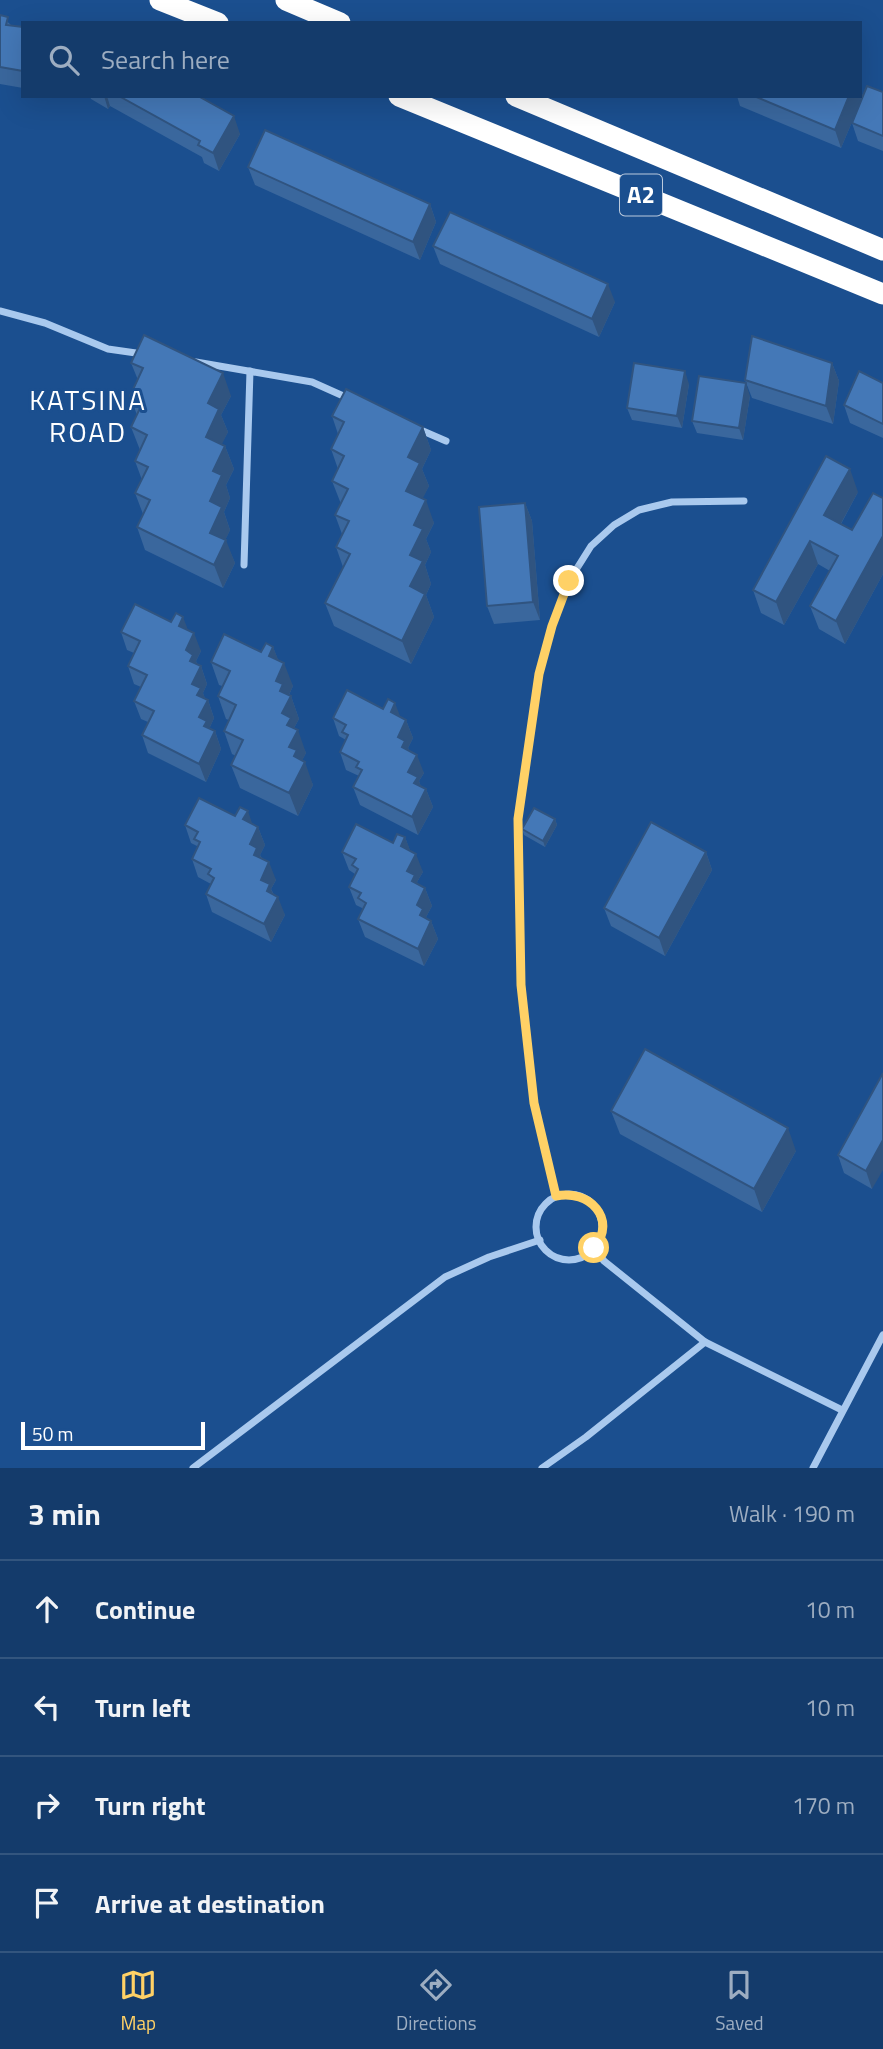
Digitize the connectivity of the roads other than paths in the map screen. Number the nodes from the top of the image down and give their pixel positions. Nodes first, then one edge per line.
1 (160, 0) edge
2 (286, 0) edge
3 (213, 21) edge
4 (335, 21) edge
5 (404, 98) edge
6 (521, 98) edge
7 (883, 250) edge
8 (883, 294) edge
9 (0, 311) edge
10 (156, 356) edge
11 (192, 362) edge
12 (250, 371) junction
13 (360, 403) edge
14 (408, 424) edge
15 (446, 441) dead end
16 (744, 501) dead end
17 (244, 565) dead end
18 (556, 1196) junction
19 (540, 1240) junction
20 (594, 1248) junction
21 (883, 1335) edge
22 (705, 1342) junction
23 (842, 1410) junction
24 (193, 1468) edge
25 (542, 1468) edge
26 (813, 1468) edge

1 - 3 highway
2 - 4 highway
5 - 8 highway, A2
6 - 7 highway, A2
9 - 10 street
11 - 12 street
12 - 13 street
12 - 17 street
14 - 15 street
16 - 18 street
18 - 19 street
18 - 20 street
19 - 20 street
19 - 24 street
20 - 22 street
21 - 23 street
22 - 23 street
22 - 25 street
23 - 26 street

